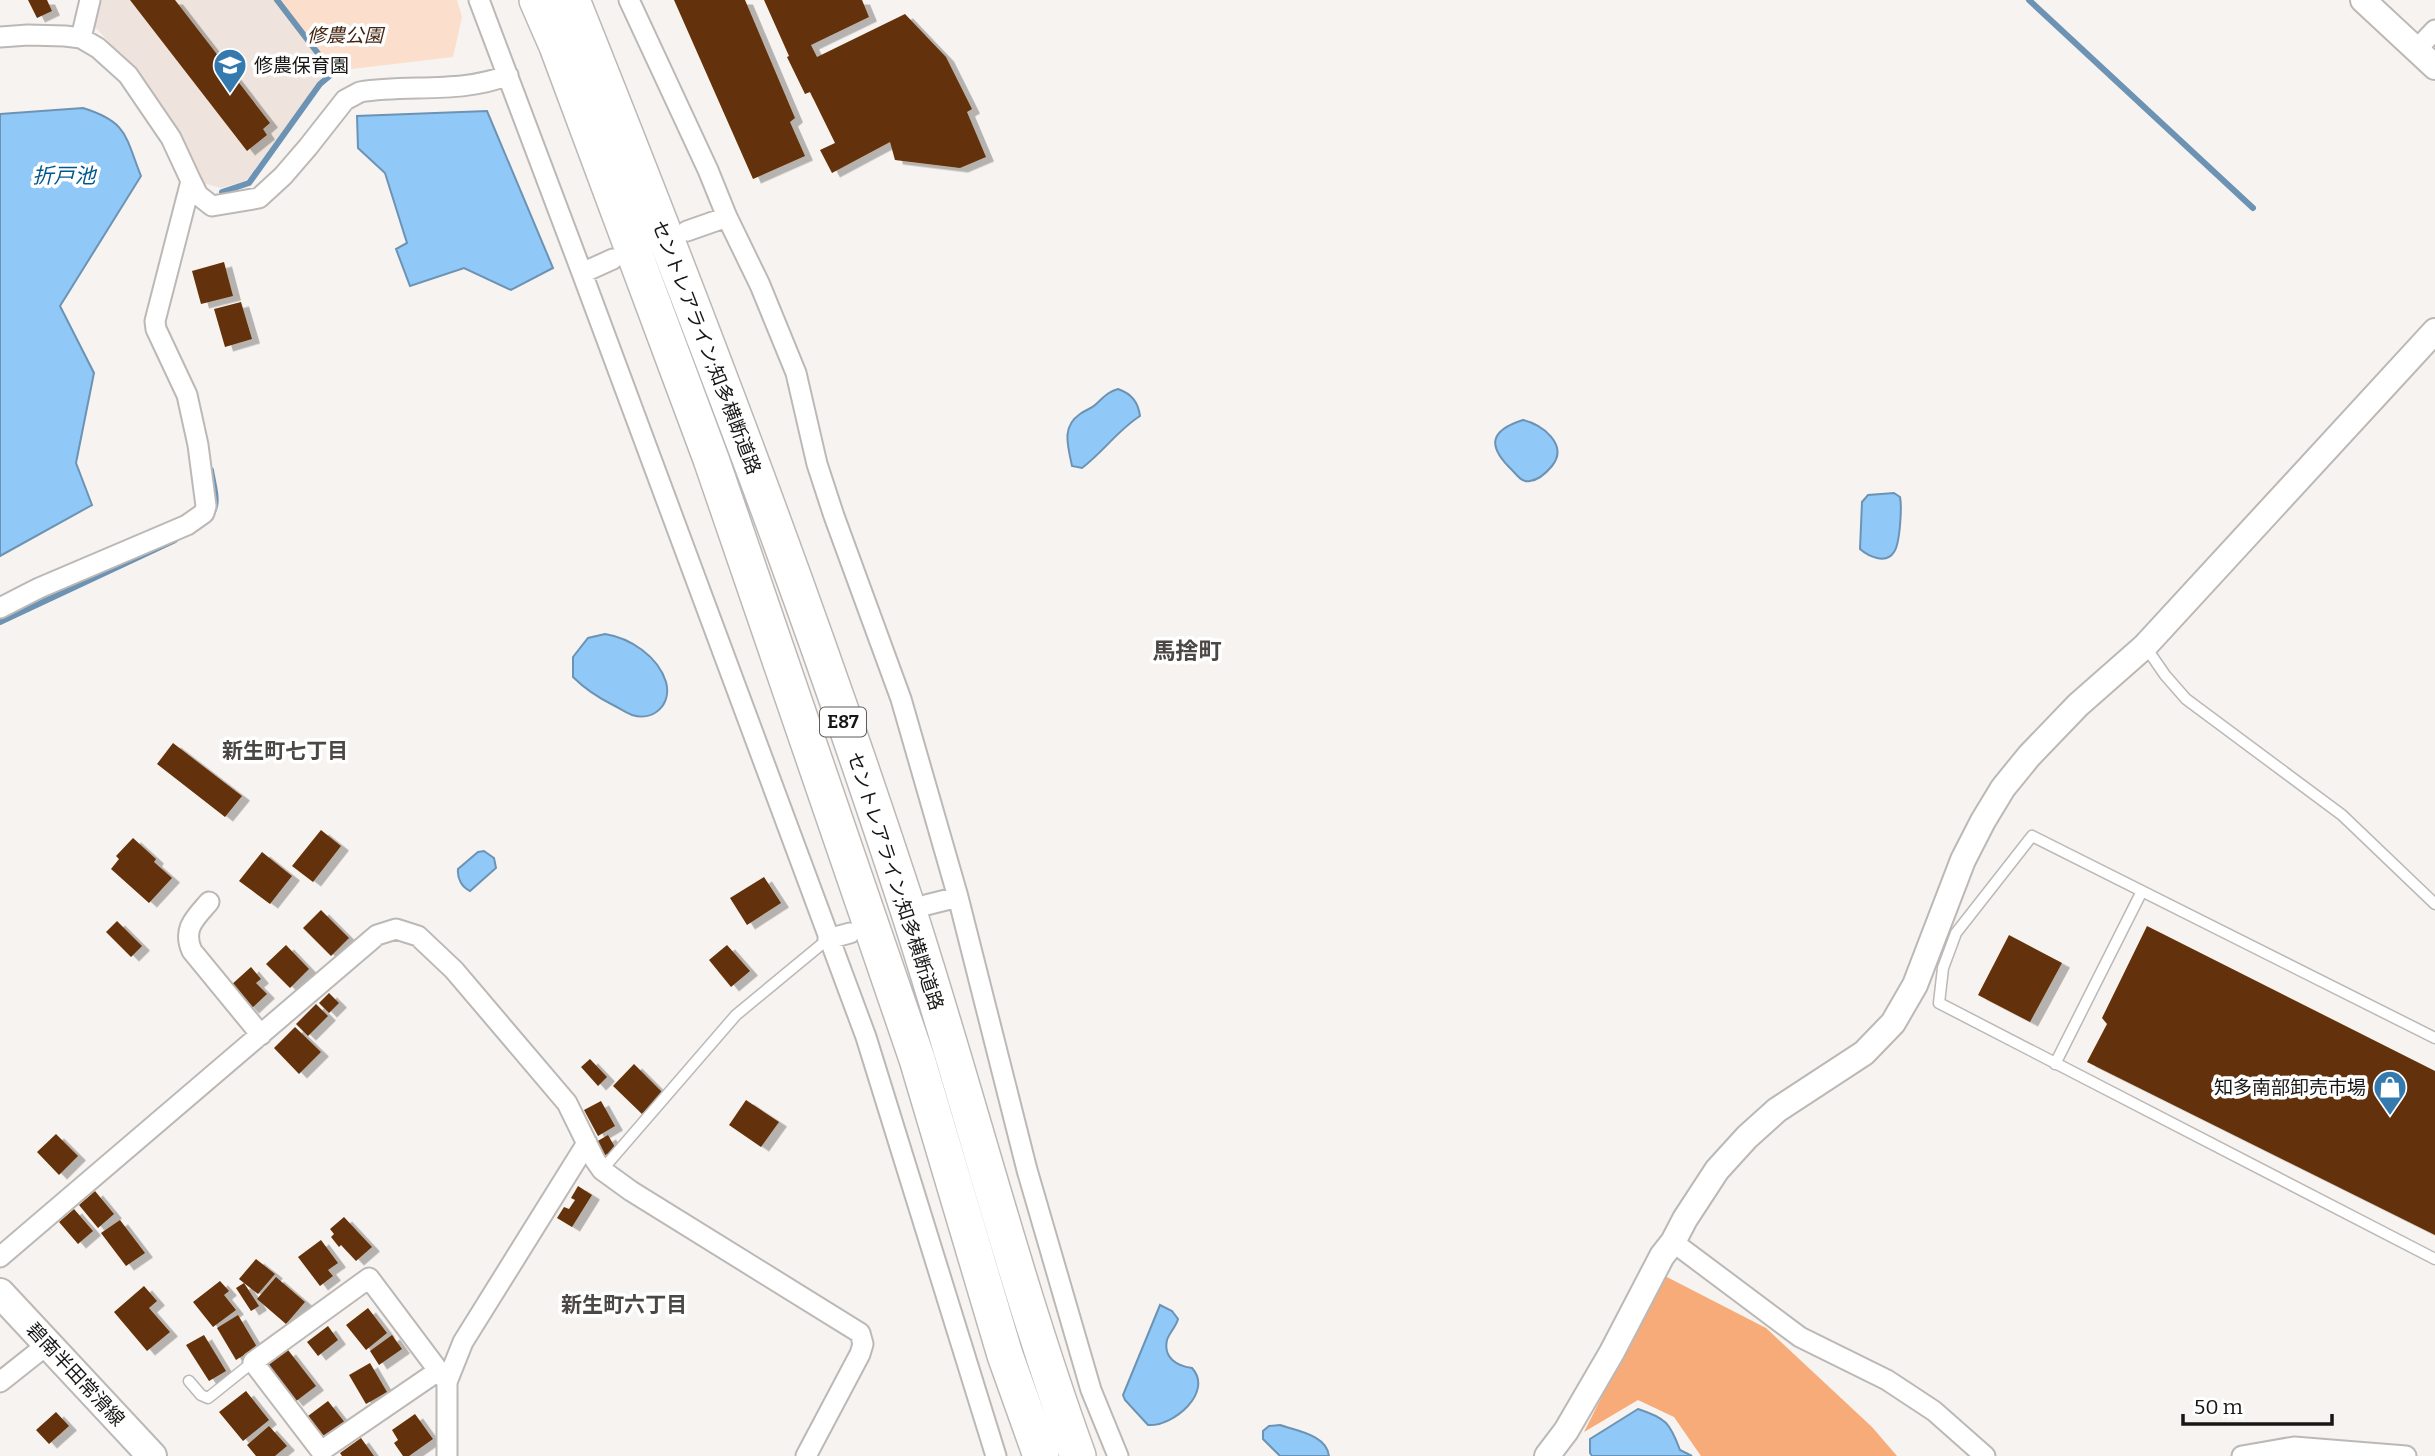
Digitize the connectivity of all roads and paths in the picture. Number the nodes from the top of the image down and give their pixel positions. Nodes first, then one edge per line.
1 (90, 0) edge
2 (479, 0) edge
3 (537, 0) edge
4 (572, 0) edge
5 (629, 0) edge
6 (2363, 0) edge
7 (2435, 30) edge
8 (0, 37) edge
9 (81, 38) junction
10 (2416, 50) junction
11 (2435, 67) edge
12 (508, 75) junction
13 (191, 181) junction
14 (727, 217) junction
15 (687, 231) dead end
16 (613, 259) dead end
17 (582, 273) junction
18 (2435, 331) edge
19 (0, 608) edge
20 (2145, 646) junction
21 (2142, 891) junction
22 (958, 897) junction
23 (209, 902) dead end
24 (2435, 904) edge
25 (926, 905) dead end
26 (850, 933) dead end
27 (828, 939) junction
28 (261, 1035) junction
29 (2435, 1038) edge
30 (2055, 1065) junction
31 (587, 1143) junction
32 (602, 1170) junction
33 (1673, 1242) junction
34 (0, 1258) edge
35 (2435, 1259) edge
36 (0, 1293) edge
37 (48, 1344) junction
38 (253, 1362) junction
39 (442, 1377) junction
40 (189, 1381) dead end
41 (0, 1382) edge
42 (152, 1456) edge
43 (447, 1456) edge
44 (806, 1456) edge
45 (996, 1456) edge
46 (1041, 1456) edge
47 (1078, 1456) edge
48 (1118, 1456) edge
49 (1547, 1456) edge
50 (1985, 1456) edge
51 (2242, 1456) edge
52 (2406, 1456) edge

1 - 9 street
2 - 12 street
3 - 46 highway, セントレアライン;知多横断道路 / E87
4 - 47 highway, セントレアライン;知多横断道路 / E87
5 - 14 street
6 - 10 street
7 - 10 street
8 - 9 street
9 - 13 street
10 - 11 street
12 - 13 street
12 - 17 street
13 - 19 street
14 - 15 street
14 - 22 street
16 - 17 street
17 - 27 street
18 - 20 street
20 - 24 lane
20 - 33 street
21 - 29 lane
21 - 30 lane
21 - 30 lane
22 - 25 street
22 - 48 street
23 - 28 street
26 - 27 street
27 - 32 lane
27 - 45 street
28 - 31 street
28 - 34 street
30 - 35 lane
31 - 32 street
31 - 39 street
32 - 44 street
33 - 49 street
33 - 50 street
36 - 37 main road, 碧南半田常滑線
37 - 41 street
37 - 42 main road, 碧南半田常滑線
38 - 39 street
38 - 39 street
38 - 40 lane
39 - 43 street
51 - 52 street

